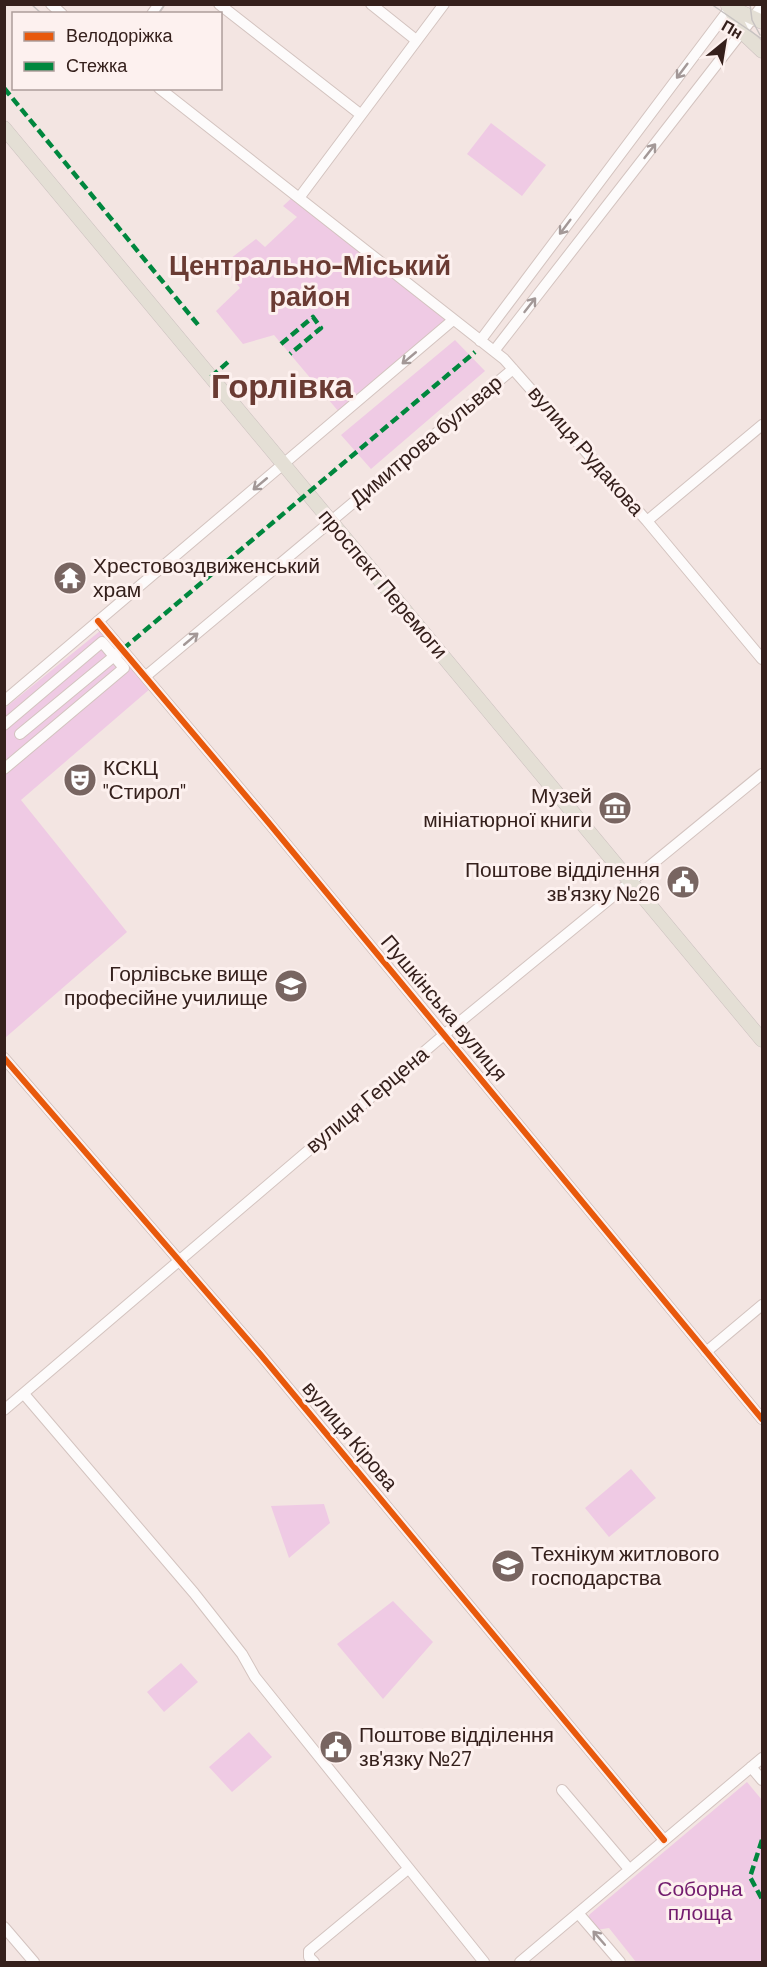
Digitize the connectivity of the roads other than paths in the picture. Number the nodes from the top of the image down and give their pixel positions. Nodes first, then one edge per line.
1 (219, 4) edge
2 (371, 4) edge
3 (444, 4) edge
4 (730, 6) edge
5 (760, 15) edge
6 (742, 32) junction
7 (416, 40) junction
8 (762, 51) edge
9 (162, 90) edge
10 (360, 114) junction
11 (4, 128) edge
12 (298, 198) junction
13 (453, 320) junction
14 (480, 341) junction
15 (494, 351) junction
16 (513, 369) junction
17 (762, 425) edge
18 (284, 465) junction
19 (647, 520) junction
20 (331, 522) junction
21 (98, 621) junction
22 (118, 652) junction
23 (762, 659) edge
24 (146, 676) junction
25 (4, 701) edge
26 (7, 723) edge
27 (20, 734) junction
28 (30, 746) junction
29 (4, 769) edge
30 (762, 774) edge
31 (630, 882) junction
32 (445, 1034) junction
33 (762, 1040) edge
34 (4, 1058) edge
35 (180, 1259) junction
36 (762, 1305) edge
37 (706, 1352) junction
38 (24, 1394) junction
39 (9, 1402) edge
40 (4, 1410) edge
41 (762, 1419) edge
42 (762, 1758) edge
43 (752, 1767) junction
44 (762, 1780) edge
45 (562, 1790) dead end
46 (664, 1840) junction
47 (408, 1869) junction
48 (629, 1869) junction
49 (578, 1913) junction
50 (5, 1929) edge
51 (34, 1962) edge
52 (314, 1962) edge
53 (484, 1962) edge
54 (520, 1962) edge
55 (620, 1962) edge

1 - 10 street
2 - 7 street
3 - 7 street
4 - 5 main road
4 - 6 main road
4 -> 14 street, Димитрова бульвар
5 - 6 street, Димитрова бульвар
6 - 8 main road
15 -> 6 street, Димитрова бульвар
7 - 10 street
9 - 12 street, вулиця Рудакова
10 - 12 street
11 - 18 main road, проспект Перемоги
12 - 13 street, вулиця Рудакова
13 - 14 street, вулиця Рудакова
13 -> 18 street
14 - 15 street, вулиця Рудакова
15 - 16 street, вулиця Рудакова
16 - 19 street, вулиця Рудакова
16 - 20 street, Димитрова бульвар
17 - 19 street
18 - 20 main road, проспект Перемоги
18 -> 21 street
19 - 23 street, вулиця Рудакова
24 -> 20 street, Димитрова бульвар
20 - 31 main road, проспект Перемоги
21 - 22 street, Пушкінська вулиця
21 - 25 street
22 - 24 street, Пушкінська вулиця
22 - 26 street
22 - 27 street
22 - 28 street
24 - 32 street, Пушкінська вулиця
26 - 27 street
27 - 28 street
28 - 29 street
30 - 31 street, вулиця Герцена
31 - 32 street, вулиця Герцена
31 - 33 main road, проспект Перемоги
32 - 35 street, вулиця Герцена
32 - 37 street, Пушкінська вулиця
34 - 35 street, вулиця Кірова
35 - 38 street, вулиця Герцена
35 - 46 street, вулиця Кірова
36 - 37 street
37 - 41 street, Пушкінська вулиця
38 - 39 street, вулиця Герцена
38 - 47 street
39 - 40 street, вулиця Герцена
42 - 43 street
43 - 44 street
43 - 46 street
45 - 48 street
46 - 48 street
47 - 52 street
47 - 53 street
48 - 49 street
49 - 54 street
55 -> 49 street
50 - 51 street

